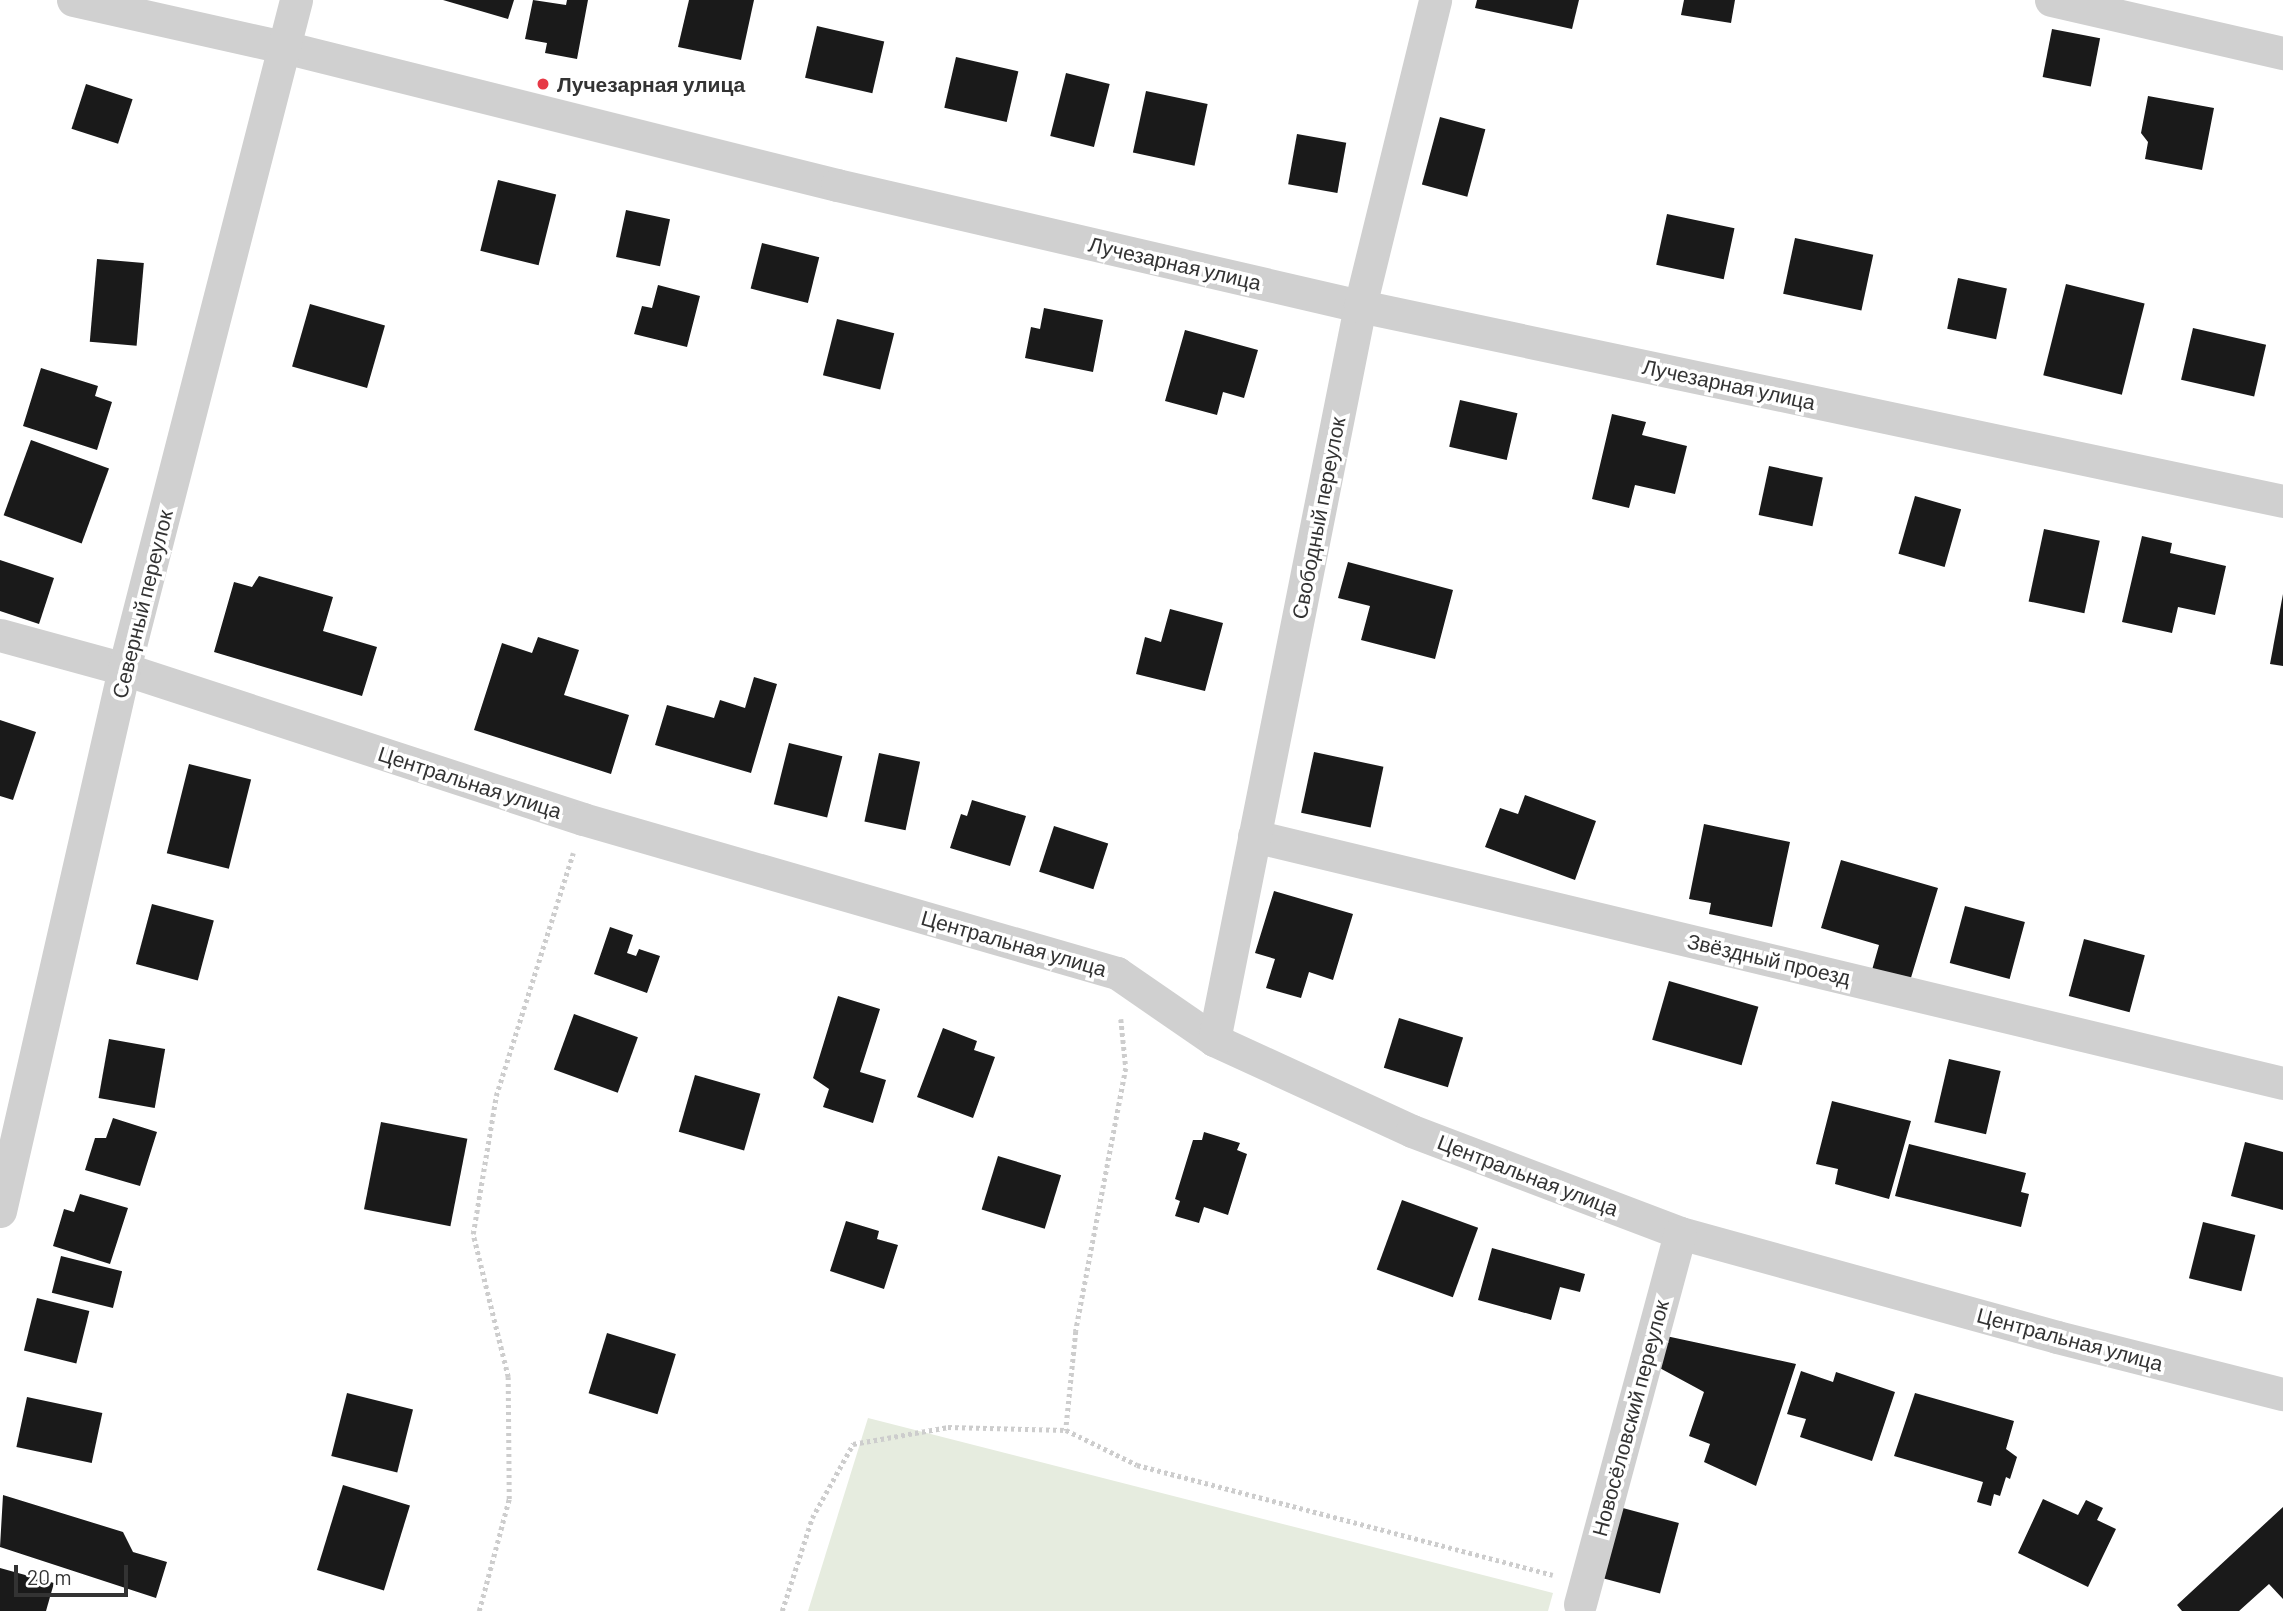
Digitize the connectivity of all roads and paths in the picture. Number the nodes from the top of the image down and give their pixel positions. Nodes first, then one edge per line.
1 (72, 0) edge
2 (296, 0) edge
3 (1435, 0) edge
4 (2051, 0) edge
5 (284, 47) junction
6 (2283, 53) edge
7 (1360, 306) junction
8 (2283, 501) edge
9 (0, 635) edge
10 (124, 669) junction
11 (583, 819) junction
12 (1254, 836) junction
13 (1116, 973) junction
14 (1213, 1040) junction
15 (2283, 1083) edge
16 (0, 1210) edge
17 (1680, 1233) junction
18 (2283, 1394) edge
19 (1066, 1430) junction
20 (1583, 1594) joint
21 (479, 1611) edge
22 (782, 1611) edge

1 - 5 street, Лучезарная улица
2 - 5 street, Северный переулок
3 - 7 street, Свободный переулок
4 - 6 street
5 - 7 street, Лучезарная улица
5 - 10 street, Северный переулок
7 - 8 street, Лучезарная улица
7 - 12 street, Свободный переулок
9 - 10 street, Центральная улица
10 - 11 street, Центральная улица
10 - 16 street, Северный переулок
11 - 13 street, Центральная улица
11 - 21 path
12 - 14 street, Свободный переулок
12 - 15 street, Звёздный проезд
13 - 14 street, Центральная улица
13 - 19 path
14 - 17 street, Центральная улица
17 - 18 street, Центральная улица
17 - 20 street, Новосёловский переулок
19 - 20 path
19 - 22 path

